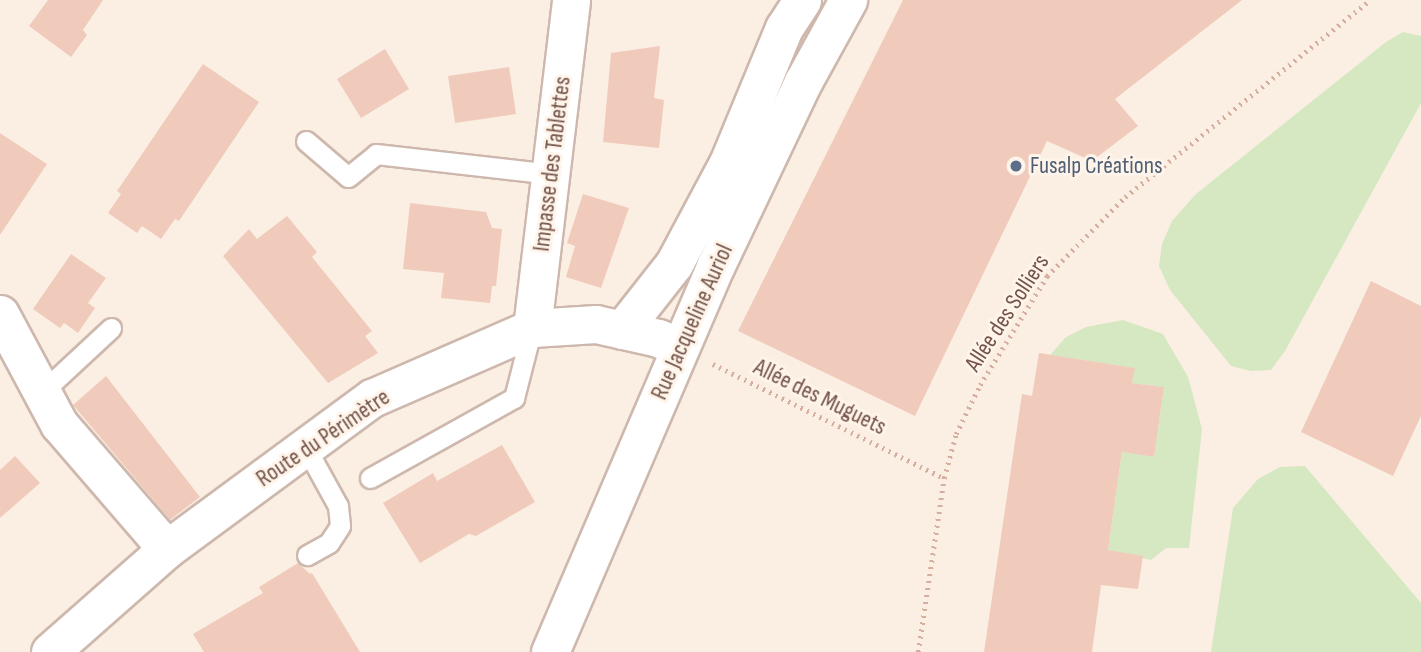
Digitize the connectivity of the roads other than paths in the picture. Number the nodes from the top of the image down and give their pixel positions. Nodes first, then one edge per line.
1 (571, 0) edge
2 (802, 0) edge
3 (848, 0) edge
4 (306, 141) dead end
5 (552, 174) junction
6 (0, 314) edge
7 (111, 328) dead end
8 (531, 328) junction
9 (622, 330) junction
10 (680, 347) junction
11 (40, 394) junction
12 (306, 448) junction
13 (370, 478) dead end
14 (167, 549) junction
15 (307, 555) dead end
16 (50, 652) edge
17 (550, 652) edge

1 - 5 street, Impasse des Tablettes
2 - 9 street
3 - 10 street, Rue Jacqueline Auriol
4 - 5 lane
5 - 8 street, Impasse des Tablettes
6 - 11 street
7 - 11 lane
8 - 9 street, Route du Périmètre
8 - 12 street, Route du Périmètre
8 - 13 lane
9 - 10 street, Route du Périmètre
10 - 17 street, Rue Jacqueline Auriol
11 - 14 street
12 - 14 street, Route du Périmètre
12 - 15 lane
14 - 16 street, Route du Périmètre

